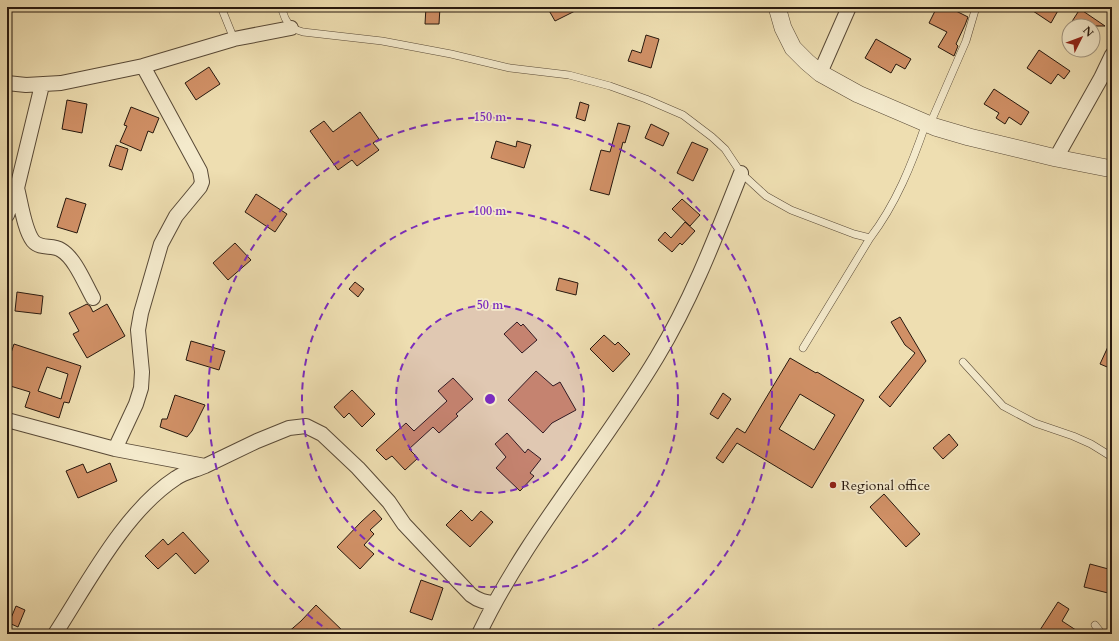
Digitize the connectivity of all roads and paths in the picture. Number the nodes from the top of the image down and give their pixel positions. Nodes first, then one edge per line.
1 (221, 7) edge
2 (282, 7) edge
3 (777, 7) edge
4 (850, 7) edge
5 (976, 7) edge
6 (291, 28) junction
7 (234, 39) junction
8 (1112, 55) edge
9 (143, 66) junction
10 (820, 73) junction
11 (7, 83) edge
12 (42, 86) junction
13 (928, 124) junction
14 (1056, 158) junction
15 (1112, 169) edge
16 (741, 173) junction
17 (17, 188) junction
18 (7, 215) edge
19 (870, 238) junction
20 (93, 298) dead end
21 (803, 348) dead end
22 (963, 362) dead end
23 (7, 420) edge
24 (115, 449) junction
25 (1112, 457) edge
26 (205, 466) junction
27 (494, 603) junction
28 (1095, 625) dead end
29 (55, 634) edge
30 (479, 634) edge
31 (1102, 634) edge

1 - 7 lane
2 - 6 lane
3 - 10 street
4 - 10 street
5 - 13 lane
6 - 7 street
6 - 16 lane
7 - 9 street
8 - 14 street
9 - 12 street
9 - 24 street
10 - 13 street
11 - 12 street
12 - 17 street
13 - 14 street
13 - 19 lane
14 - 15 street
16 - 19 lane
16 - 27 street
17 - 18 street
17 - 20 street
19 - 21 lane
22 - 25 lane
23 - 24 street
24 - 26 street
26 - 27 street
26 - 29 street
27 - 30 street
28 - 31 lane

